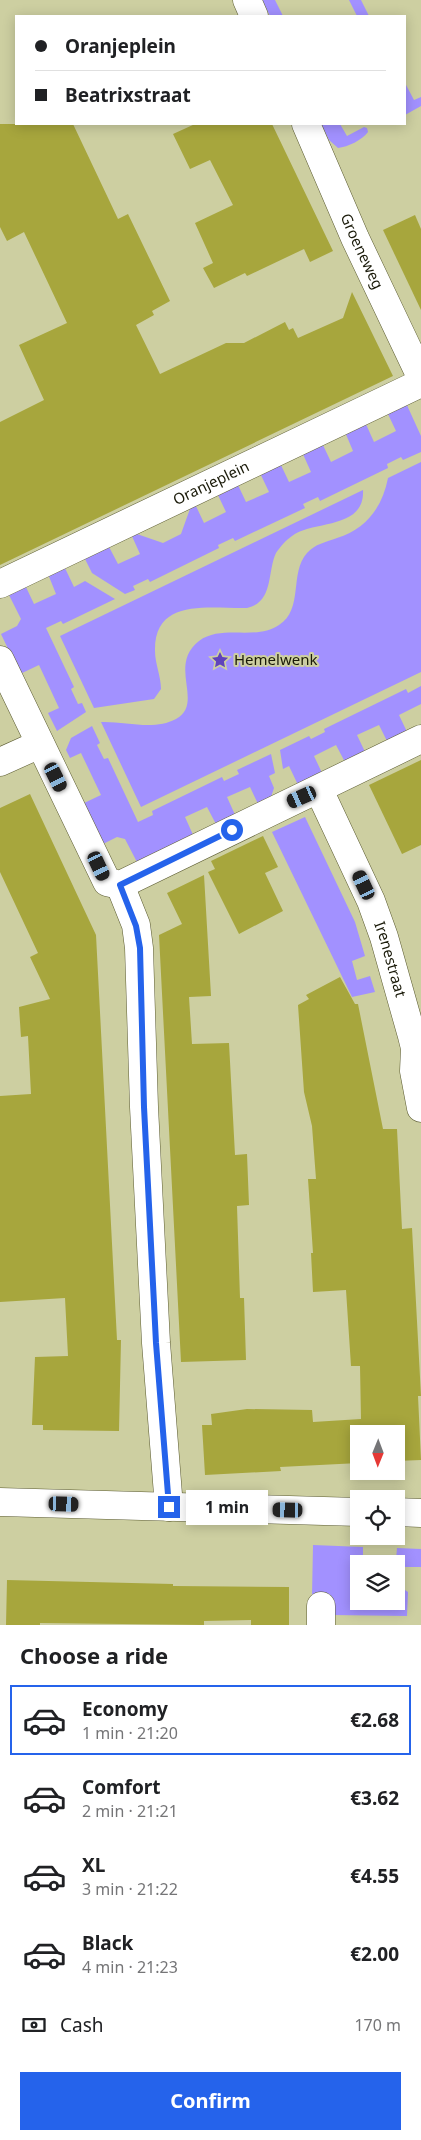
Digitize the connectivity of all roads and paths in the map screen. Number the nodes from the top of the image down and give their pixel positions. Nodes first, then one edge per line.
1 (246, 0) edge
2 (254, 15) edge
3 (306, 125) edge
4 (421, 376) edge
5 (421, 383) edge
6 (0, 584) edge
7 (0, 660) edge
8 (421, 739) edge
9 (40, 744) junction
10 (0, 762) edge
11 (319, 790) junction
12 (120, 885) junction
13 (421, 1108) edge
14 (0, 1502) edge
15 (169, 1507) junction
16 (350, 1512) edge
17 (405, 1512) edge
18 (421, 1513) edge

1 - 2 street
3 - 4 street, Groeneweg
5 - 6 street, Oranjeplein
7 - 9 street
8 - 11 street
9 - 10 street
9 - 12 street
11 - 12 street
11 - 13 street, Irenestraat
12 - 15 street
14 - 15 street
15 - 16 street
17 - 18 street

